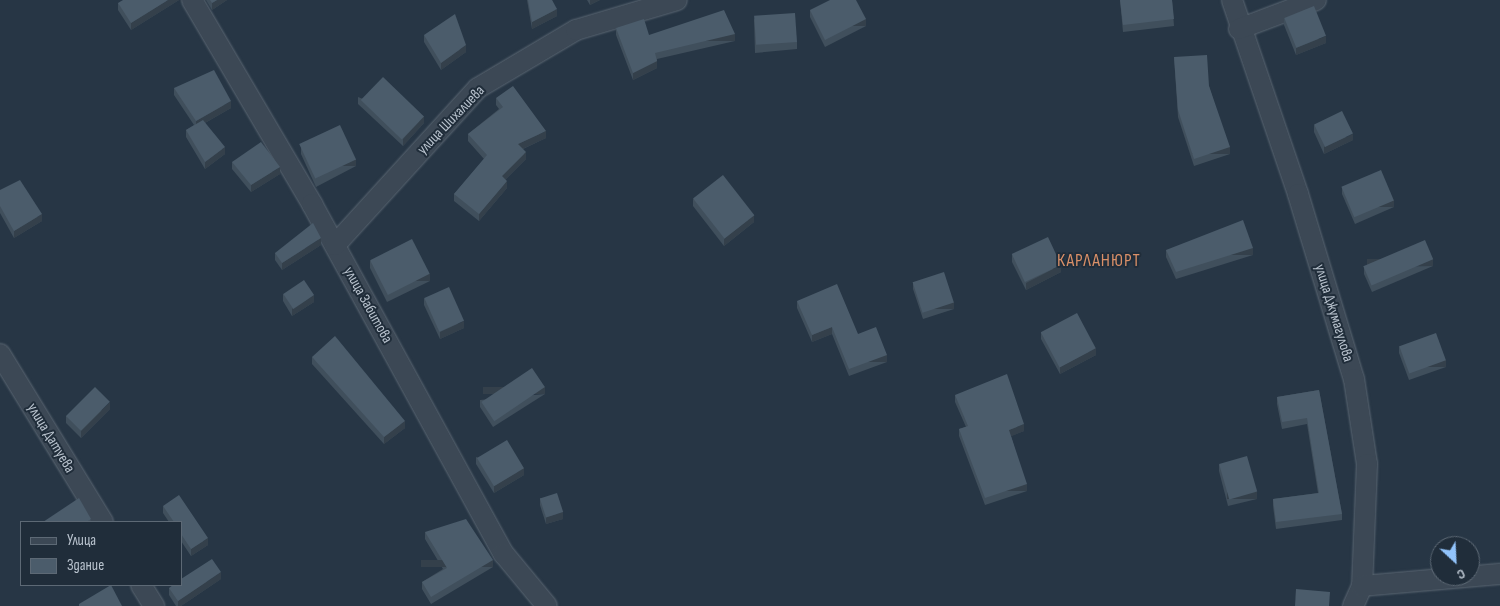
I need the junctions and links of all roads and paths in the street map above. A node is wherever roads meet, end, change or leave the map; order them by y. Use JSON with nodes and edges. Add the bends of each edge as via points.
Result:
{"nodes":[{"id":1,"x":192,"y":0,"type":"edge"},
{"id":2,"x":676,"y":0,"type":"edge"},
{"id":3,"x":1232,"y":0,"type":"edge"},
{"id":4,"x":1316,"y":0,"type":"edge"},
{"id":5,"x":1239,"y":29,"type":"junction"},
{"id":6,"x":335,"y":245,"type":"junction"},
{"id":7,"x":0,"y":354,"type":"edge"},
{"id":8,"x":102,"y":521,"type":"edge"},
{"id":9,"x":1500,"y":574,"type":"edge"},
{"id":10,"x":142,"y":586,"type":"edge"},
{"id":11,"x":1362,"y":586,"type":"junction"},
{"id":12,"x":154,"y":606,"type":"edge"},
{"id":13,"x":547,"y":606,"type":"edge"},
{"id":14,"x":1353,"y":606,"type":"edge"}],
"edges":[{"from":1,"to":6,"type":"street","name":"улица Забитова"},
{"from":2,"to":6,"type":"street","name":"улица Шихалиева","via":[[576,30],[478,88]]},
{"from":3,"to":5,"type":"street","name":"улица Джумагулова"},
{"from":4,"to":5,"type":"street"},
{"from":5,"to":11,"type":"street","name":"улица Джумагулова","via":[[1298,194],[1354,379],[1367,464]]},
{"from":6,"to":13,"type":"street","name":"улица Забитова","via":[[504,554]]},
{"from":7,"to":8,"type":"street","name":"улица Датуева"},
{"from":9,"to":11,"type":"street"},
{"from":10,"to":12,"type":"street"},
{"from":11,"to":14,"type":"street","name":"улица Джумагулова"}]}
